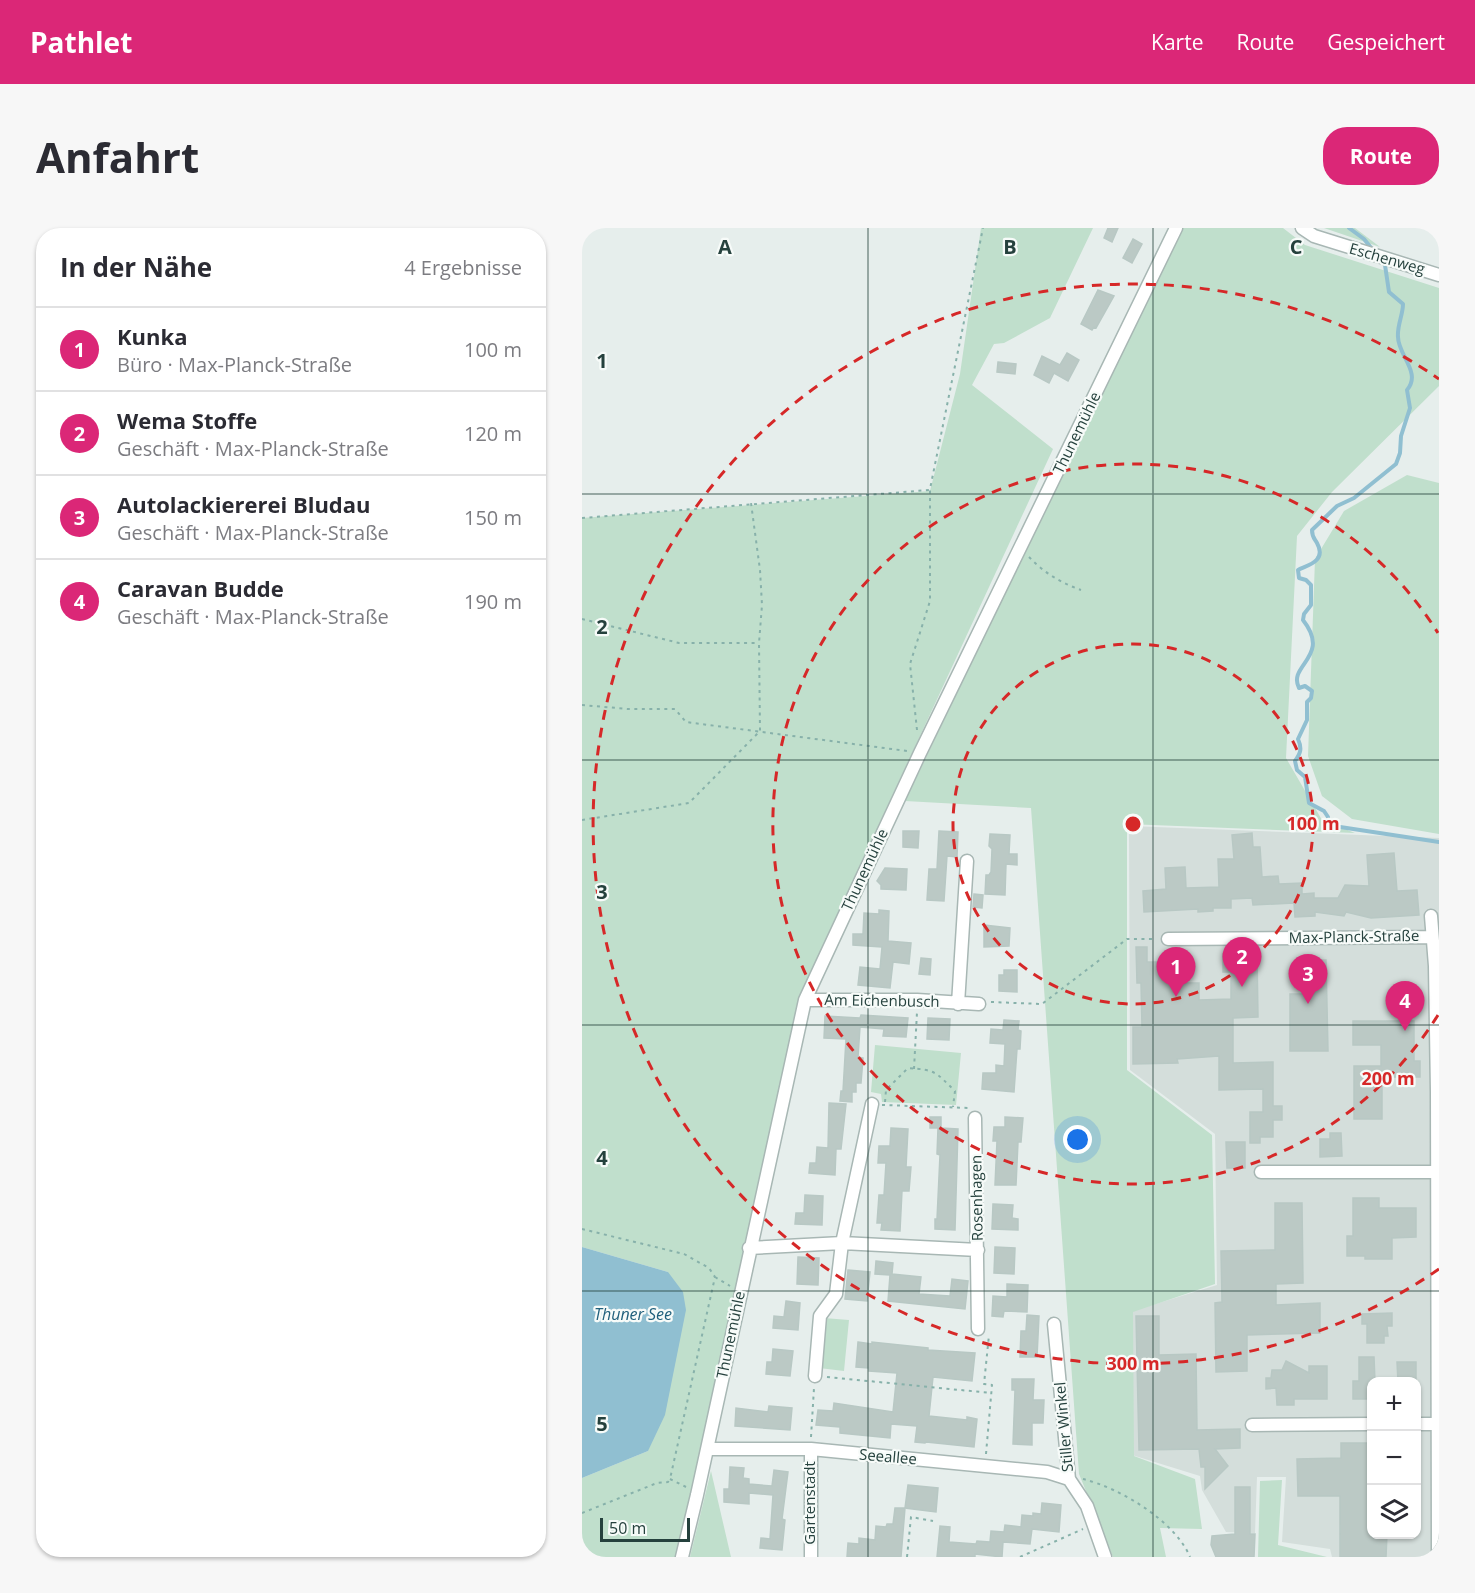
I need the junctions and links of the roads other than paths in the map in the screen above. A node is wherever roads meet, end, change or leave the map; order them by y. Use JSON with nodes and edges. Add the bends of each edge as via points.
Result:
{"nodes":[{"id":1,"x":1176,"y":228,"type":"edge"},
{"id":2,"x":1302,"y":228,"type":"edge"},
{"id":3,"x":1439,"y":275,"type":"edge"},
{"id":4,"x":967,"y":861,"type":"dead end"},
{"id":5,"x":1431,"y":916,"type":"dead end"},
{"id":6,"x":1432,"y":937,"type":"junction"},
{"id":7,"x":1167,"y":939,"type":"road end"},
{"id":8,"x":805,"y":1000,"type":"junction"},
{"id":9,"x":958,"y":1004,"type":"junction"},
{"id":10,"x":979,"y":1004,"type":"road end"},
{"id":11,"x":1438,"y":1092,"type":"edge"},
{"id":12,"x":878,"y":1105,"type":"road end"},
{"id":13,"x":975,"y":1118,"type":"road end"},
{"id":14,"x":1261,"y":1172,"type":"dead end"},
{"id":15,"x":1437,"y":1172,"type":"junction"},
{"id":16,"x":842,"y":1243,"type":"junction"},
{"id":17,"x":749,"y":1248,"type":"junction"},
{"id":18,"x":978,"y":1250,"type":"junction"},
{"id":19,"x":1054,"y":1324,"type":"dead end"},
{"id":20,"x":978,"y":1329,"type":"road end"},
{"id":21,"x":816,"y":1376,"type":"road end"},
{"id":22,"x":1367,"y":1424,"type":"edge"},
{"id":23,"x":1421,"y":1424,"type":"edge"},
{"id":24,"x":1438,"y":1424,"type":"edge"},
{"id":25,"x":1252,"y":1425,"type":"dead end"},
{"id":26,"x":707,"y":1449,"type":"junction"},
{"id":27,"x":811,"y":1449,"type":"junction"},
{"id":28,"x":1069,"y":1477,"type":"junction"},
{"id":29,"x":682,"y":1557,"type":"edge"},
{"id":30,"x":811,"y":1557,"type":"edge"},
{"id":31,"x":1105,"y":1557,"type":"edge"},
{"id":32,"x":1438,"y":1557,"type":"edge"}],
"edges":[{"from":1,"to":8,"type":"street","name":"Thunemühle","via":[[920,753]]},
{"from":2,"to":3,"type":"street","name":"Eschenweg","via":[[1362,253]]},
{"from":4,"to":9,"type":"street","name":"Am Eichenbusch"},
{"from":5,"to":6,"type":"street","name":"Max-Planck-Straße"},
{"from":6,"to":7,"type":"street","name":"Max-Planck-Straße"},
{"from":6,"to":11,"type":"street","name":"Max-Planck-Straße"},
{"from":8,"to":9,"type":"street","name":"Am Eichenbusch"},
{"from":8,"to":17,"type":"street","name":"Thunemühle"},
{"from":9,"to":10,"type":"street","name":"Am Eichenbusch"},
{"from":11,"to":15,"type":"street","name":"Max-Planck-Straße"},
{"from":12,"to":16,"type":"street"},
{"from":13,"to":18,"type":"street","name":"Rosenhagen"},
{"from":14,"to":15,"type":"street"},
{"from":15,"to":24,"type":"street","name":"Max-Planck-Straße"},
{"from":16,"to":17,"type":"street","name":"Rosenhagen"},
{"from":16,"to":18,"type":"street","name":"Rosenhagen"},
{"from":16,"to":21,"type":"street","via":[[836,1294],[820,1316]]},
{"from":17,"to":26,"type":"street","name":"Thunemühle"},
{"from":18,"to":20,"type":"street"},
{"from":19,"to":28,"type":"street","name":"Stiller Winkel"},
{"from":22,"to":25,"type":"street"},
{"from":23,"to":24,"type":"street"},
{"from":24,"to":32,"type":"street","name":"Max-Planck-Straße"},
{"from":26,"to":27,"type":"street","name":"Seeallee"},
{"from":26,"to":29,"type":"street","name":"Thunemühle"},
{"from":27,"to":28,"type":"street","name":"Seeallee"},
{"from":27,"to":30,"type":"street","name":"Gartenstadt"},
{"from":28,"to":31,"type":"street","name":"Stiller Winkel","via":[[1087,1506]]}]}
